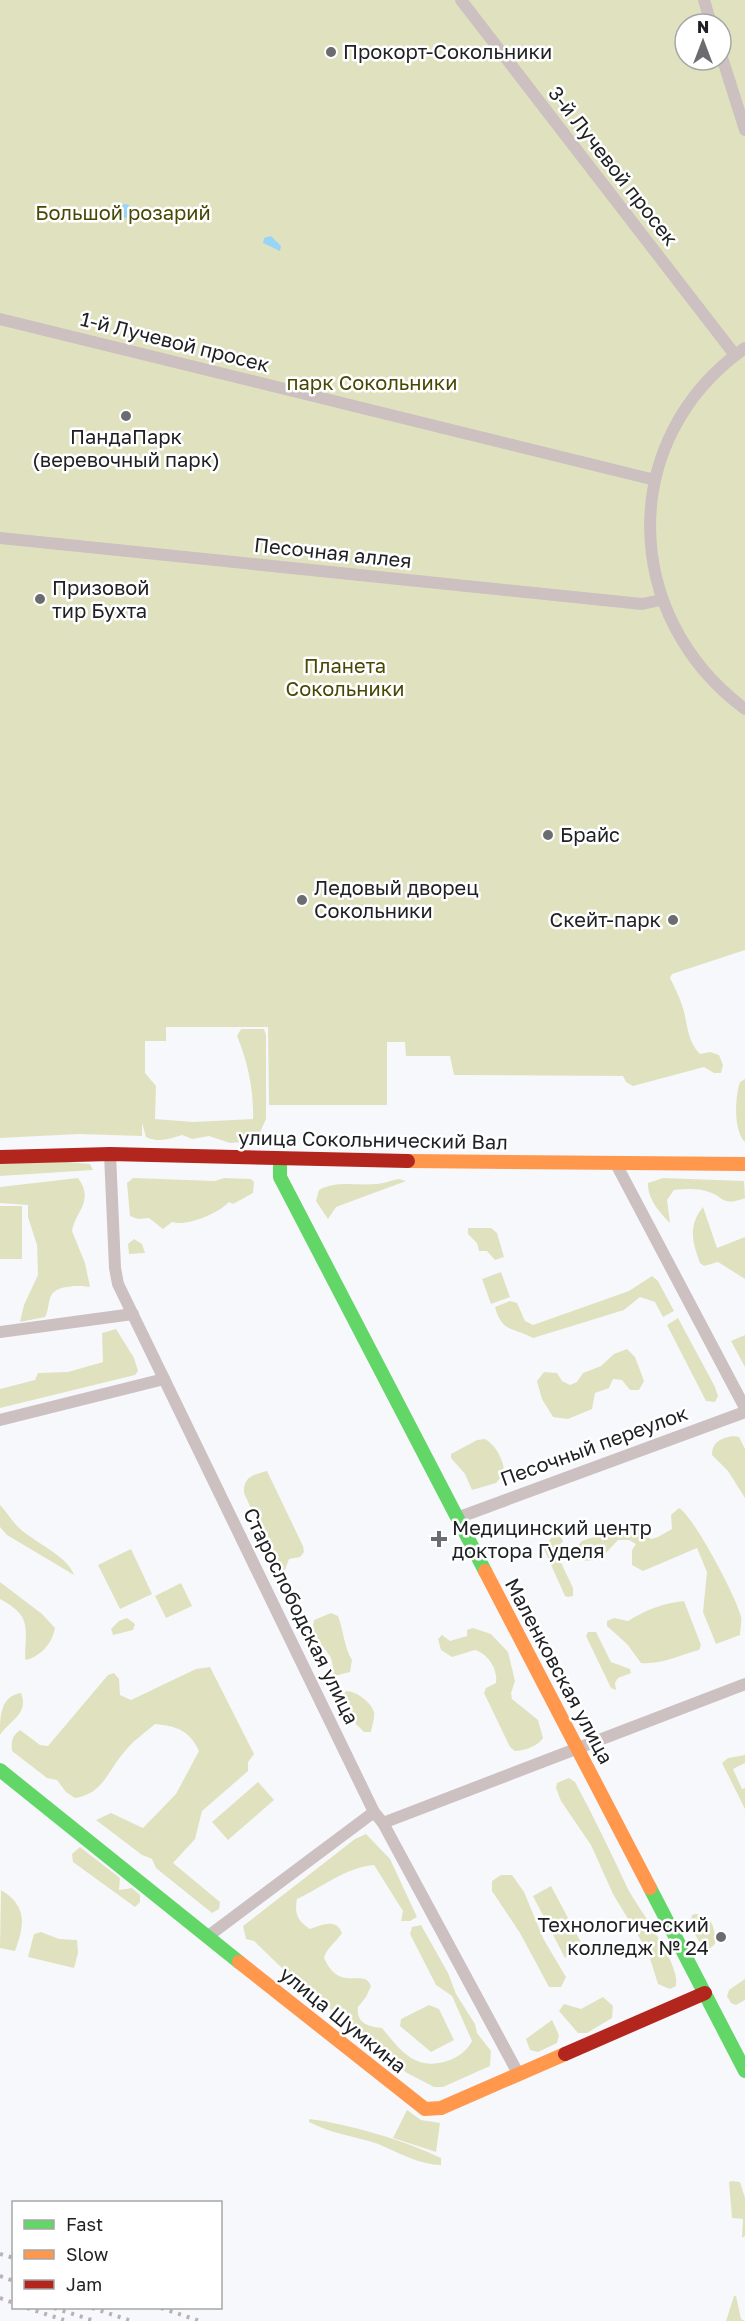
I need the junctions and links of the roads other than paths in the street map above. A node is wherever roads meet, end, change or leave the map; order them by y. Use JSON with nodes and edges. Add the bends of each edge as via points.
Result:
{"nodes":[{"id":1,"x":461,"y":0,"type":"edge"},
{"id":2,"x":727,"y":72,"type":"edge"},
{"id":3,"x":745,"y":130,"type":"edge"},
{"id":4,"x":0,"y":319,"type":"edge"},
{"id":5,"x":740,"y":351,"type":"edge"},
{"id":6,"x":655,"y":480,"type":"junction"},
{"id":7,"x":0,"y":538,"type":"edge"},
{"id":8,"x":661,"y":600,"type":"junction"},
{"id":9,"x":745,"y":710,"type":"edge"},
{"id":10,"x":110,"y":1154,"type":"junction"},
{"id":11,"x":0,"y":1157,"type":"edge"},
{"id":12,"x":280,"y":1160,"type":"junction"},
{"id":13,"x":615,"y":1162,"type":"junction"},
{"id":14,"x":745,"y":1164,"type":"edge"},
{"id":15,"x":133,"y":1314,"type":"junction"},
{"id":16,"x":0,"y":1332,"type":"edge"},
{"id":17,"x":164,"y":1379,"type":"junction"},
{"id":18,"x":745,"y":1410,"type":"edge"},
{"id":19,"x":0,"y":1420,"type":"edge"},
{"id":20,"x":457,"y":1518,"type":"junction"},
{"id":21,"x":745,"y":1684,"type":"edge"},
{"id":22,"x":577,"y":1749,"type":"junction"},
{"id":23,"x":0,"y":1770,"type":"edge"},
{"id":24,"x":374,"y":1812,"type":"junction"},
{"id":25,"x":383,"y":1823,"type":"junction"},
{"id":26,"x":207,"y":1937,"type":"junction"},
{"id":27,"x":705,"y":1993,"type":"junction"},
{"id":28,"x":745,"y":2070,"type":"edge"},
{"id":29,"x":519,"y":2075,"type":"junction"}],
"edges":[{"from":1,"to":5,"type":"street","name":"3-й Лучевой просек"},
{"from":2,"to":3,"type":"street"},
{"from":4,"to":6,"type":"street","name":"1-й Лучевой просек"},
{"from":5,"to":6,"type":"street","via":[[687,406],[666,446]]},
{"from":6,"to":8,"type":"street","via":[[649,541]]},
{"from":7,"to":8,"type":"street","name":"Песочная аллея","via":[[642,604]]},
{"from":8,"to":9,"type":"street","via":[[687,652],[705,675]]},
{"from":10,"to":11,"type":"street","name":"улица Сокольнический Вал"},
{"from":10,"to":12,"type":"street","name":"улица Сокольнический Вал"},
{"from":10,"to":15,"type":"street","name":"Старослободская улица","via":[[115,1268],[118,1284]]},
{"from":12,"to":13,"type":"street","name":"улица Сокольнический Вал"},
{"from":12,"to":20,"type":"street","name":"Маленковская улица","via":[[280,1178]]},
{"from":13,"to":14,"type":"street","name":"улица Сокольнический Вал"},
{"from":13,"to":18,"type":"street"},
{"from":15,"to":16,"type":"street"},
{"from":15,"to":17,"type":"street","name":"Старослободская улица"},
{"from":17,"to":19,"type":"street"},
{"from":17,"to":24,"type":"street","name":"Старослободская улица"},
{"from":18,"to":20,"type":"street","name":"Песочный переулок"},
{"from":20,"to":22,"type":"street","name":"Маленковская улица"},
{"from":21,"to":22,"type":"street"},
{"from":22,"to":25,"type":"street"},
{"from":22,"to":27,"type":"street","name":"Маленковская улица"},
{"from":23,"to":26,"type":"street","name":"улица Шумкина"},
{"from":24,"to":25,"type":"street","name":"Старослободская улица"},
{"from":24,"to":26,"type":"street"},
{"from":25,"to":29,"type":"street","name":"Старослободская улица"},
{"from":26,"to":29,"type":"street","name":"улица Шумкина","via":[[425,2109],[441,2108]]},
{"from":27,"to":28,"type":"street","name":"Маленковская улица"},
{"from":27,"to":29,"type":"street","name":"улица Шумкина"}]}
